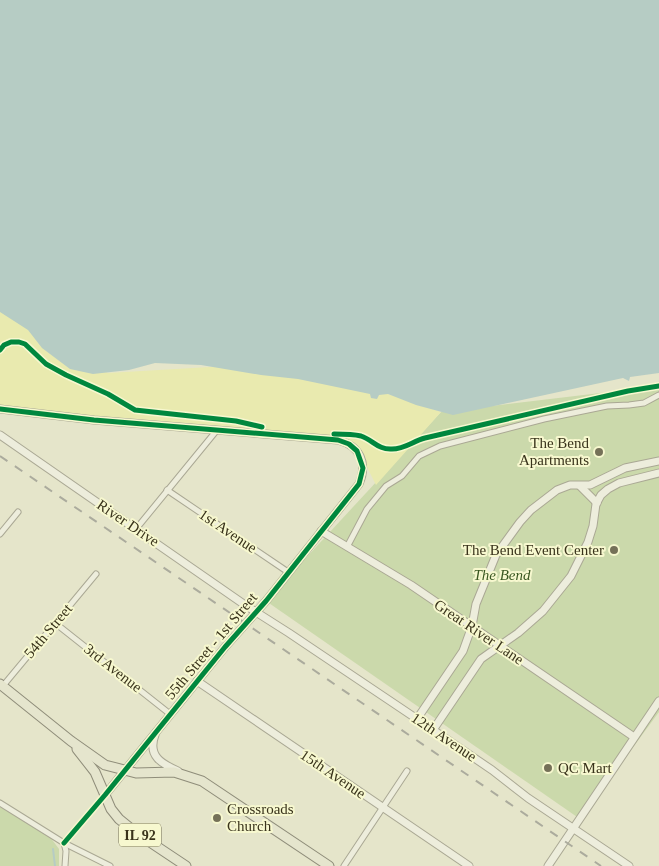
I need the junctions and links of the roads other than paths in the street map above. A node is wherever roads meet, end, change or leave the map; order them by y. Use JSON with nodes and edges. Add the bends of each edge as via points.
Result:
{"nodes":[{"id":1,"x":659,"y":395,"type":"edge"},
{"id":2,"x":0,"y":409,"type":"edge"},
{"id":3,"x":217,"y":430,"type":"junction"},
{"id":4,"x":0,"y":434,"type":"edge"},
{"id":5,"x":659,"y":461,"type":"edge"},
{"id":6,"x":659,"y":473,"type":"edge"},
{"id":7,"x":580,"y":486,"type":"junction"},
{"id":8,"x":167,"y":490,"type":"junction"},
{"id":9,"x":596,"y":503,"type":"junction"},
{"id":10,"x":18,"y":512,"type":"dead end"},
{"id":11,"x":136,"y":529,"type":"junction"},
{"id":12,"x":321,"y":531,"type":"junction"},
{"id":13,"x":0,"y":534,"type":"edge"},
{"id":14,"x":347,"y":547,"type":"junction"},
{"id":15,"x":288,"y":572,"type":"junction"},
{"id":16,"x":96,"y":574,"type":"dead end"},
{"id":17,"x":256,"y":611,"type":"junction"},
{"id":18,"x":55,"y":623,"type":"junction"},
{"id":19,"x":472,"y":626,"type":"junction"},
{"id":20,"x":500,"y":646,"type":"junction"},
{"id":21,"x":197,"y":681,"type":"junction"},
{"id":22,"x":1,"y":687,"type":"edge"},
{"id":23,"x":659,"y":701,"type":"edge"},
{"id":24,"x":170,"y":714,"type":"junction"},
{"id":25,"x":417,"y":719,"type":"junction"},
{"id":26,"x":158,"y":728,"type":"junction"},
{"id":27,"x":433,"y":730,"type":"junction"},
{"id":28,"x":634,"y":737,"type":"junction"},
{"id":29,"x":71,"y":741,"type":"junction"},
{"id":30,"x":124,"y":771,"type":"junction"},
{"id":31,"x":407,"y":771,"type":"dead end"},
{"id":32,"x":184,"y":774,"type":"junction"},
{"id":33,"x":105,"y":795,"type":"junction"},
{"id":34,"x":0,"y":803,"type":"edge"},
{"id":35,"x":383,"y":808,"type":"junction"},
{"id":36,"x":573,"y":829,"type":"junction"},
{"id":37,"x":64,"y":843,"type":"junction"},
{"id":38,"x":65,"y":866,"type":"edge"},
{"id":39,"x":110,"y":866,"type":"edge"},
{"id":40,"x":186,"y":866,"type":"edge"},
{"id":41,"x":329,"y":866,"type":"edge"},
{"id":42,"x":344,"y":866,"type":"edge"},
{"id":43,"x":469,"y":866,"type":"edge"},
{"id":44,"x":548,"y":866,"type":"edge"},
{"id":45,"x":630,"y":866,"type":"edge"}],
"edges":[{"from":1,"to":14,"type":"street","via":[[629,406],[606,406],[544,419],[428,451],[419,456],[402,476],[386,486],[367,510]]},
{"from":2,"to":3,"type":"street"},
{"from":3,"to":8,"type":"street"},
{"from":3,"to":12,"type":"street","name":"55th Street - 1st Street","via":[[338,440],[353,447],[364,468],[359,484]]},
{"from":4,"to":11,"type":"street","name":"River Drive"},
{"from":5,"to":7,"type":"street","via":[[626,468],[599,482]]},
{"from":6,"to":9,"type":"street","via":[[619,483],[608,489]]},
{"from":7,"to":9,"type":"street"},
{"from":7,"to":19,"type":"street","via":[[570,485],[557,490],[520,522],[496,556],[476,604]]},
{"from":8,"to":11,"type":"street"},
{"from":8,"to":15,"type":"street","name":"1st Avenue"},
{"from":9,"to":20,"type":"street","via":[[588,542],[571,576],[543,611]]},
{"from":10,"to":13,"type":"street"},
{"from":11,"to":17,"type":"street","name":"River Drive"},
{"from":12,"to":14,"type":"street","name":"Great River Lane"},
{"from":12,"to":15,"type":"street","name":"55th Street - 1st Street"},
{"from":14,"to":19,"type":"street","name":"Great River Lane"},
{"from":15,"to":17,"type":"street","name":"55th Street - 1st Street"},
{"from":16,"to":18,"type":"street","name":"54th Street"},
{"from":17,"to":21,"type":"street","name":"55th Street - 1st Street"},
{"from":17,"to":25,"type":"street","name":"12th Avenue"},
{"from":18,"to":22,"type":"street","name":"54th Street"},
{"from":18,"to":24,"type":"street","name":"3rd Avenue"},
{"from":19,"to":20,"type":"street","name":"Great River Lane"},
{"from":19,"to":25,"type":"street","via":[[463,651]]},
{"from":20,"to":27,"type":"street","via":[[481,659]]},
{"from":20,"to":28,"type":"street","name":"Great River Lane"},
{"from":21,"to":24,"type":"street","name":"55th Street - 1st Street"},
{"from":21,"to":35,"type":"street","name":"15th Avenue"},
{"from":22,"to":29,"type":"main road","number":"IL 92"},
{"from":23,"to":28,"type":"street"},
{"from":24,"to":26,"type":"street","name":"55th Street - 1st Street"},
{"from":25,"to":27,"type":"street","name":"12th Avenue"},
{"from":26,"to":30,"type":"street","name":"55th Street - 1st Street"},
{"from":26,"to":32,"type":"street","via":[[152,743],[154,754],[166,766]]},
{"from":27,"to":36,"type":"street","name":"12th Avenue"},
{"from":28,"to":36,"type":"street"},
{"from":29,"to":30,"type":"main road","number":"IL 92","via":[[105,764]]},
{"from":29,"to":33,"type":"main road","number":"IL 92","via":[[95,772]]},
{"from":30,"to":32,"type":"main road","number":"IL 92"},
{"from":30,"to":33,"type":"street","name":"55th Street - 1st Street"},
{"from":31,"to":35,"type":"street"},
{"from":32,"to":41,"type":"main road","number":"IL 92","via":[[220,792]]},
{"from":33,"to":37,"type":"street","name":"55th Street - 1st Street"},
{"from":33,"to":40,"type":"main road","number":"IL 92","via":[[111,809],[125,825]]},
{"from":34,"to":37,"type":"street"},
{"from":35,"to":42,"type":"street"},
{"from":35,"to":43,"type":"street","name":"15th Avenue"},
{"from":36,"to":44,"type":"street"},
{"from":36,"to":45,"type":"street","name":"12th Avenue"},
{"from":37,"to":38,"type":"street"},
{"from":37,"to":39,"type":"street"}]}
